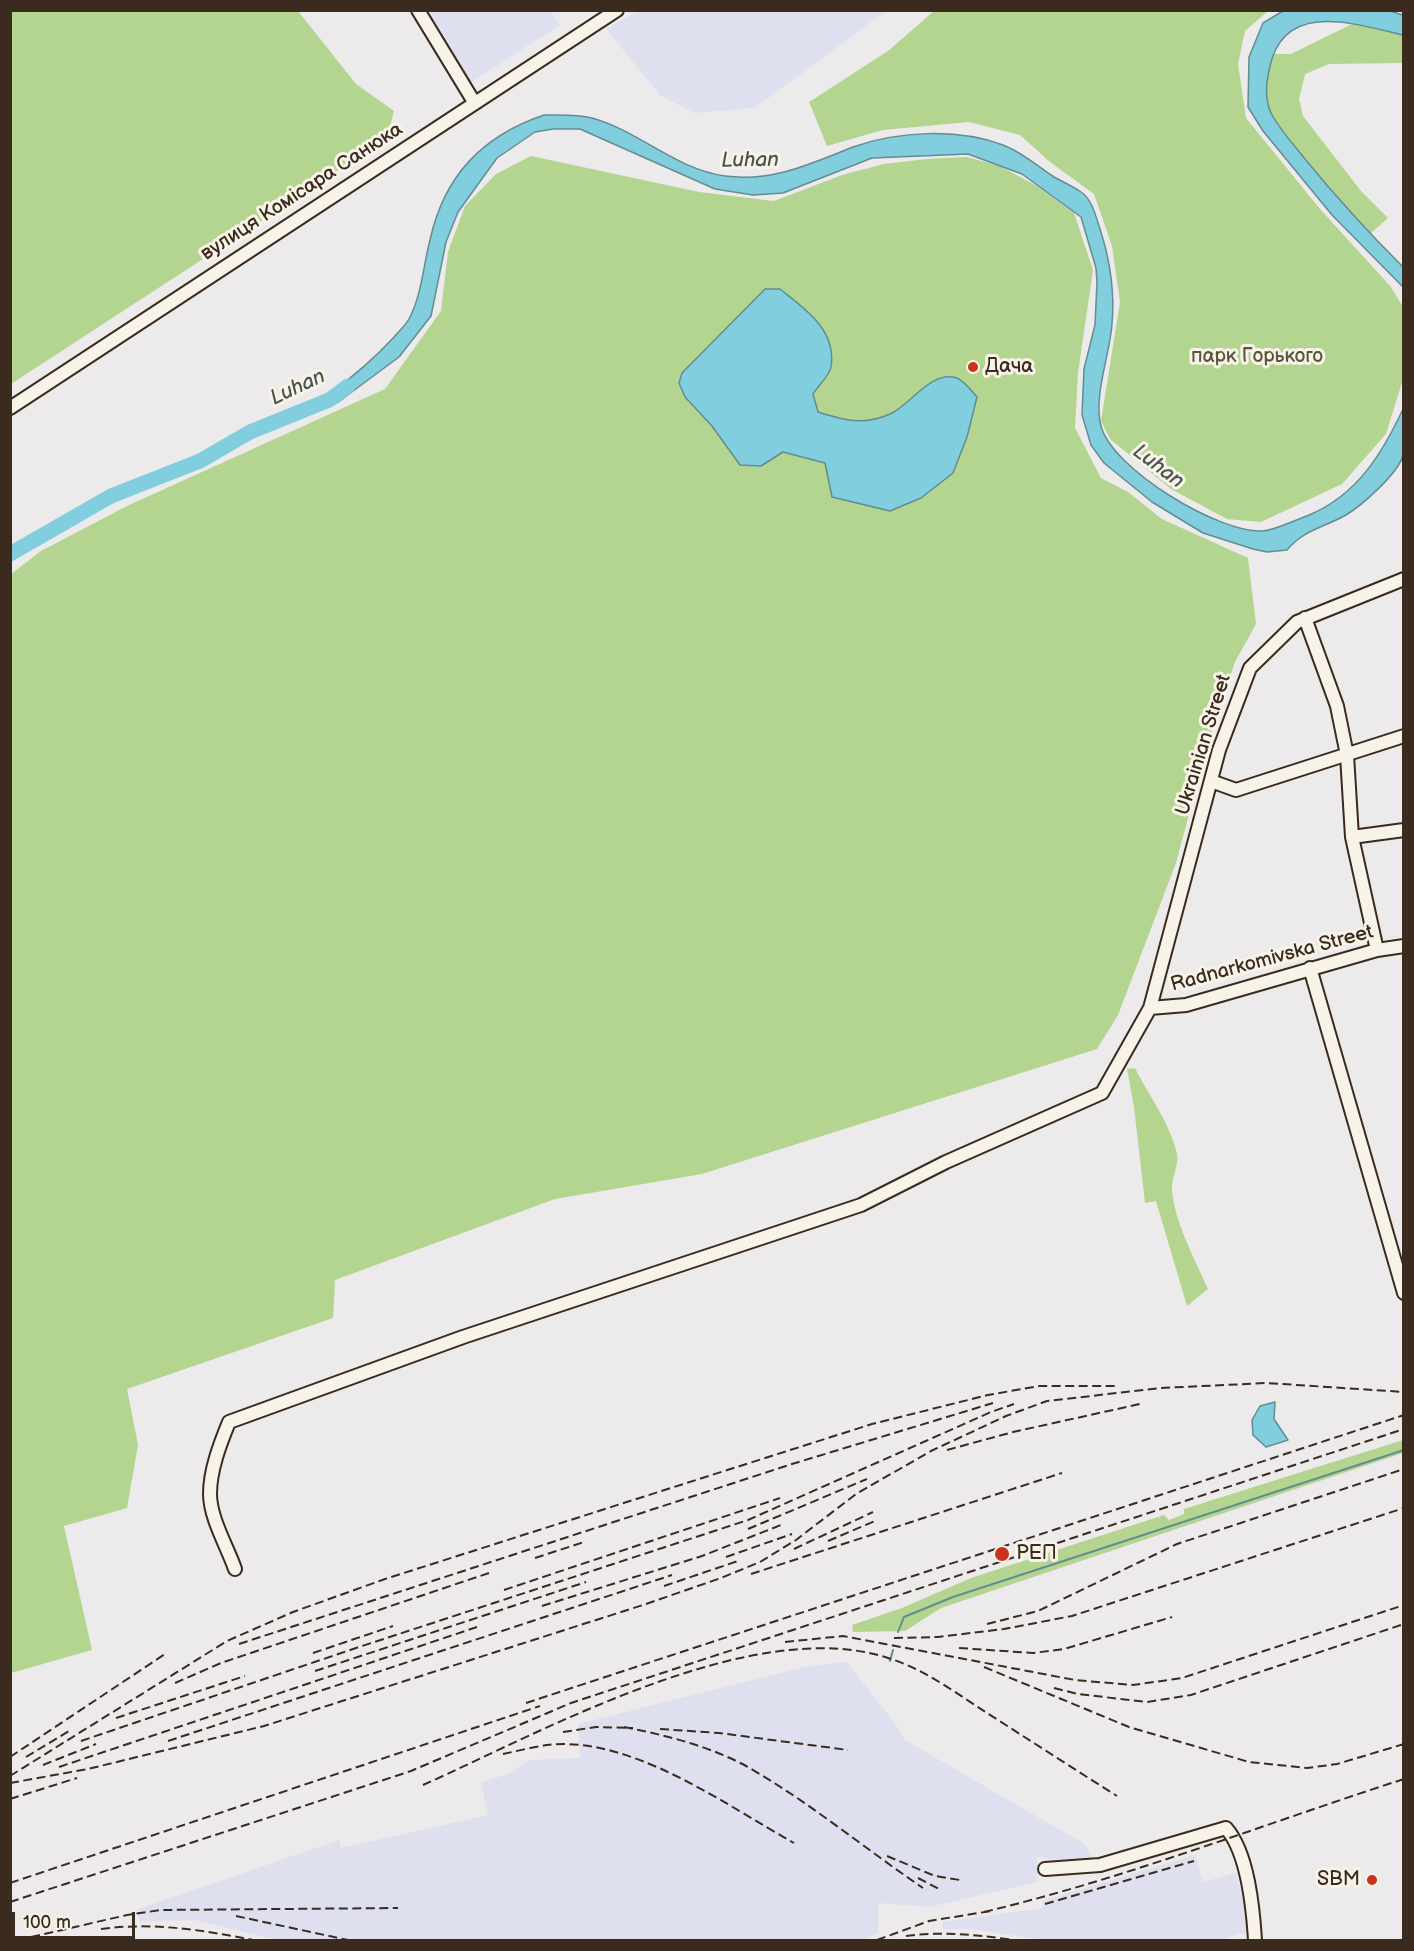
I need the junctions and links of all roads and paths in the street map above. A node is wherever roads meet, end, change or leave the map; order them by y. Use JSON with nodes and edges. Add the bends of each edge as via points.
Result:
{"nodes":[{"id":1,"x":418,"y":10,"type":"edge"},
{"id":2,"x":617,"y":10,"type":"edge"},
{"id":3,"x":474,"y":102,"type":"junction"},
{"id":4,"x":10,"y":408,"type":"edge"},
{"id":5,"x":1404,"y":579,"type":"edge"},
{"id":6,"x":1305,"y":618,"type":"junction"},
{"id":7,"x":1404,"y":736,"type":"edge"},
{"id":8,"x":1347,"y":755,"type":"junction"},
{"id":9,"x":1211,"y":781,"type":"junction"},
{"id":10,"x":1404,"y":830,"type":"edge"},
{"id":11,"x":1352,"y":837,"type":"junction"},
{"id":12,"x":1404,"y":946,"type":"edge"},
{"id":13,"x":1377,"y":950,"type":"junction"},
{"id":14,"x":1310,"y":968,"type":"junction"},
{"id":15,"x":1150,"y":1008,"type":"junction"},
{"id":16,"x":1404,"y":1293,"type":"edge"},
{"id":17,"x":235,"y":1569,"type":"dead end"},
{"id":18,"x":1045,"y":1869,"type":"dead end"},
{"id":19,"x":1256,"y":1941,"type":"edge"}],
"edges":[{"from":1,"to":3,"type":"street"},
{"from":2,"to":3,"type":"street","name":"вулиця Комісара Санюка"},
{"from":3,"to":4,"type":"street","name":"вулиця Комісара Санюка"},
{"from":5,"to":6,"type":"street","name":"Ukrainian Street"},
{"from":6,"to":8,"type":"street","via":[[1337,706]]},
{"from":6,"to":9,"type":"street","name":"Ukrainian Street","via":[[1296,622],[1250,668],[1233,707]]},
{"from":7,"to":8,"type":"street"},
{"from":8,"to":9,"type":"street","via":[[1236,790]]},
{"from":8,"to":11,"type":"street"},
{"from":9,"to":15,"type":"street","name":"Ukrainian Street"},
{"from":10,"to":11,"type":"street"},
{"from":11,"to":13,"type":"street"},
{"from":12,"to":13,"type":"street","name":"Radnarkomivska Street"},
{"from":13,"to":14,"type":"street","name":"Radnarkomivska Street"},
{"from":14,"to":15,"type":"street","name":"Radnarkomivska Street","via":[[1186,1005]]},
{"from":14,"to":16,"type":"street"},
{"from":15,"to":17,"type":"street","name":"Ukrainian Street","via":[[1102,1093],[946,1162],[861,1205],[463,1336],[229,1422],[214,1465],[210,1494]]},
{"from":18,"to":19,"type":"street","via":[[1100,1865],[1226,1828],[1234,1838],[1255,1912]]}]}
